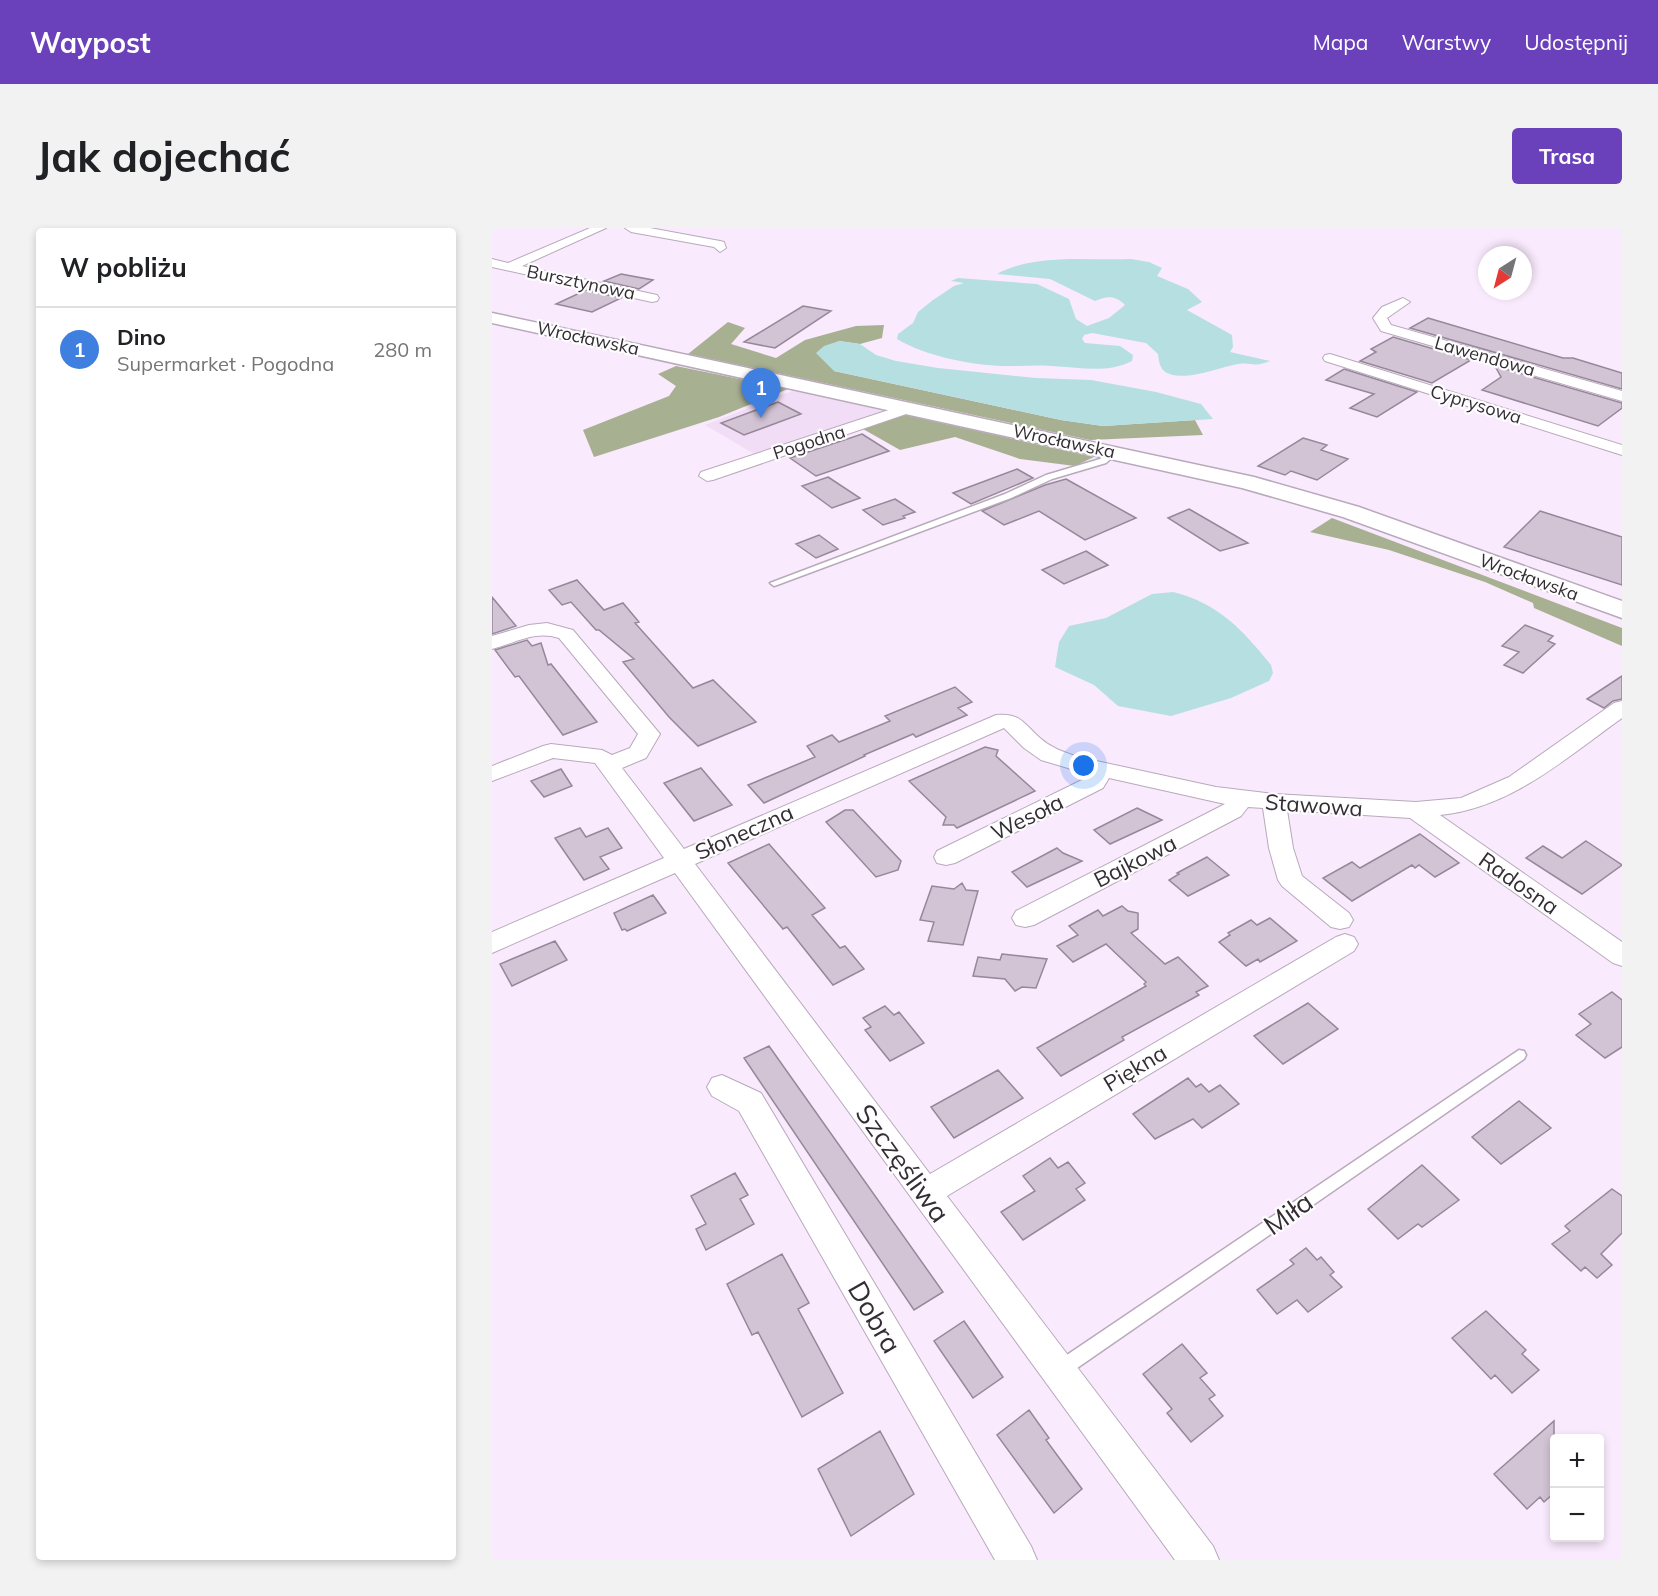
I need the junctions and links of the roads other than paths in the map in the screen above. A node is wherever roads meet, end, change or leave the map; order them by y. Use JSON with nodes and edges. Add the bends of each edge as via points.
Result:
{"nodes":[{"id":1,"x":600,"y":228,"type":"edge"},
{"id":2,"x":630,"y":228,"type":"edge"},
{"id":3,"x":720,"y":248,"type":"dead end"},
{"id":4,"x":492,"y":263,"type":"edge"},
{"id":5,"x":510,"y":266,"type":"junction"},
{"id":6,"x":492,"y":274,"type":"edge"},
{"id":7,"x":652,"y":298,"type":"dead end"},
{"id":8,"x":1403,"y":302,"type":"dead end"},
{"id":9,"x":492,"y":318,"type":"edge"},
{"id":10,"x":1330,"y":358,"type":"dead end"},
{"id":11,"x":1622,"y":396,"type":"edge"},
{"id":12,"x":910,"y":408,"type":"junction"},
{"id":13,"x":1622,"y":450,"type":"edge"},
{"id":14,"x":1114,"y":452,"type":"junction"},
{"id":15,"x":707,"y":476,"type":"dead end"},
{"id":16,"x":774,"y":583,"type":"dead end"},
{"id":17,"x":1622,"y":610,"type":"edge"},
{"id":18,"x":492,"y":643,"type":"edge"},
{"id":19,"x":1622,"y":708,"type":"edge"},
{"id":20,"x":996,"y":722,"type":"joint"},
{"id":21,"x":608,"y":765,"type":"junction"},
{"id":22,"x":1102,"y":769,"type":"junction"},
{"id":23,"x":492,"y":774,"type":"edge"},
{"id":24,"x":1241,"y":799,"type":"junction"},
{"id":25,"x":1274,"y":802,"type":"junction"},
{"id":26,"x":1416,"y":810,"type":"junction"},
{"id":27,"x":946,"y":857,"type":"dead end"},
{"id":28,"x":679,"y":861,"type":"junction"},
{"id":29,"x":1025,"y":918,"type":"dead end"},
{"id":30,"x":492,"y":943,"type":"edge"},
{"id":31,"x":1622,"y":956,"type":"edge"},
{"id":32,"x":1519,"y":1054,"type":"dead end"},
{"id":33,"x":722,"y":1087,"type":"dead end"},
{"id":34,"x":925,"y":1193,"type":"junction"},
{"id":35,"x":1057,"y":1372,"type":"junction"},
{"id":36,"x":1017,"y":1560,"type":"edge"},
{"id":37,"x":1199,"y":1560,"type":"edge"}],
"edges":[{"from":1,"to":5,"type":"street"},
{"from":2,"to":3,"type":"street"},
{"from":4,"to":5,"type":"street","name":"Bursztynowa"},
{"from":5,"to":6,"type":"street"},
{"from":5,"to":7,"type":"street","name":"Bursztynowa"},
{"from":8,"to":11,"type":"street","name":"Lawendowa","via":[[1380,318],[1386,328]]},
{"from":9,"to":12,"type":"main road","name":"Wrocławska"},
{"from":10,"to":13,"type":"street","name":"Cyprysowa"},
{"from":12,"to":14,"type":"main road","name":"Wrocławska"},
{"from":12,"to":15,"type":"street","name":"Pogodna"},
{"from":14,"to":16,"type":"lane","via":[[1103,461],[1048,477],[1008,496]]},
{"from":14,"to":17,"type":"main road","name":"Wrocławska","via":[[1324,503]]},
{"from":18,"to":21,"type":"street","via":[[530,630],[552,628],[566,634],[649,734],[638,753]]},
{"from":19,"to":26,"type":"street","name":"Stawowa","via":[[1517,782],[1465,805]]},
{"from":20,"to":22,"type":"street","name":"Stawowa","via":[[1015,724],[1049,755]]},
{"from":20,"to":28,"type":"street","name":"Słoneczna"},
{"from":21,"to":23,"type":"street","via":[[602,757],[551,751]]},
{"from":21,"to":28,"type":"street","name":"Szczęśliwa"},
{"from":22,"to":24,"type":"street","name":"Stawowa"},
{"from":22,"to":27,"type":"street","name":"Wesoła","via":[[1095,783]]},
{"from":24,"to":25,"type":"street","name":"Stawowa"},
{"from":24,"to":29,"type":"street","name":"Bajkowa","via":[[1233,810]]},
{"from":25,"to":26,"type":"street","name":"Stawowa"},
{"from":25,"to":34,"type":"street","name":"Piękna","via":[[1291,880],[1343,932]]},
{"from":26,"to":31,"type":"street","name":"Radosna"},
{"from":28,"to":30,"type":"street","name":"Słoneczna"},
{"from":28,"to":34,"type":"street","name":"Szczęśliwa"},
{"from":32,"to":35,"type":"lane","name":"Miła"},
{"from":33,"to":36,"type":"street","name":"Dobra","via":[[750,1102]]},
{"from":34,"to":35,"type":"street","name":"Szczęśliwa"},
{"from":35,"to":37,"type":"street","name":"Szczęśliwa"}]}
